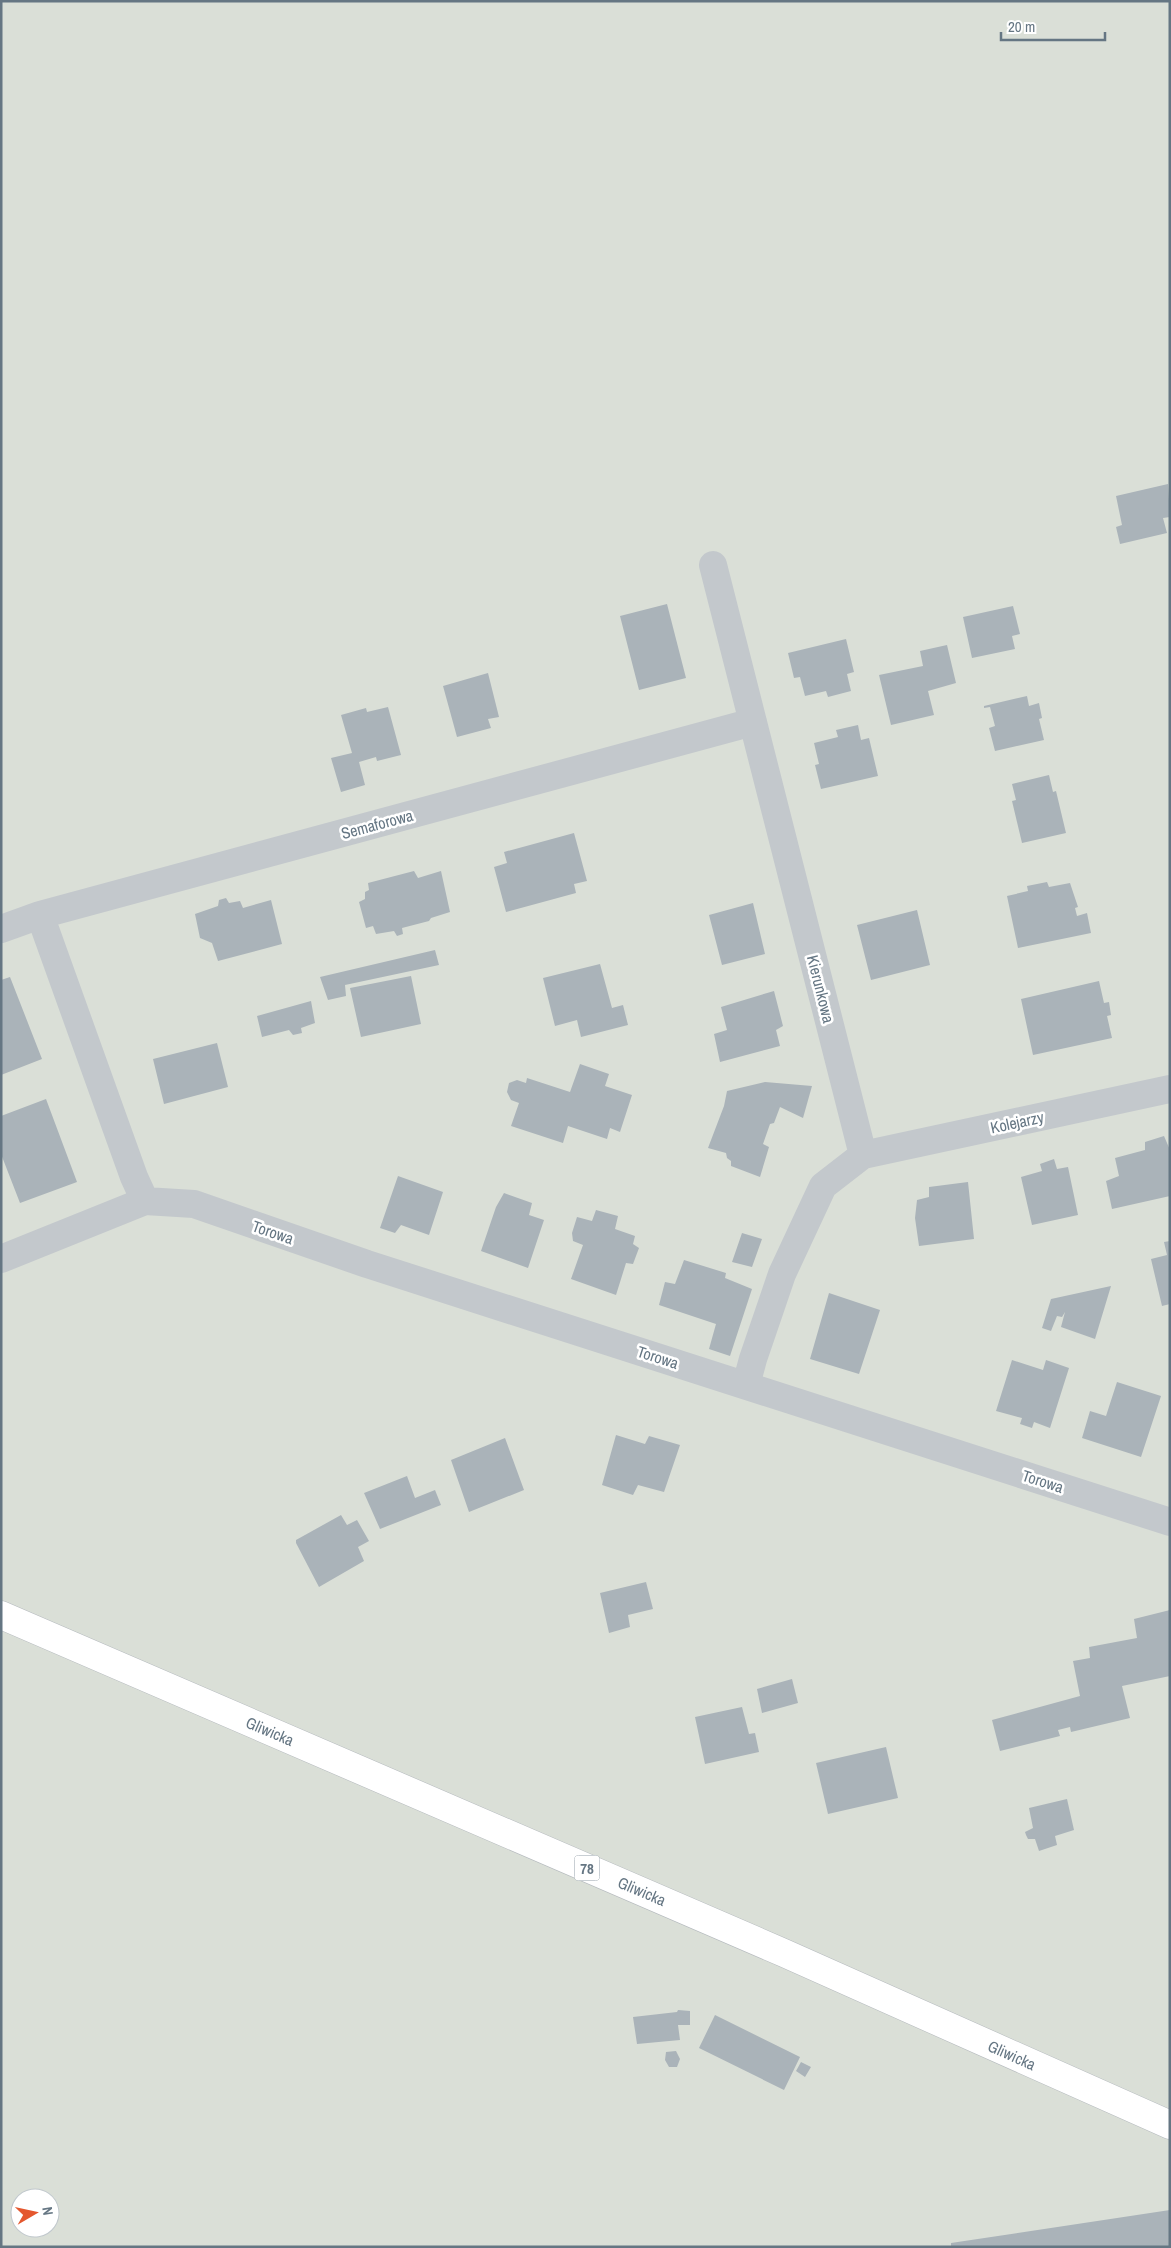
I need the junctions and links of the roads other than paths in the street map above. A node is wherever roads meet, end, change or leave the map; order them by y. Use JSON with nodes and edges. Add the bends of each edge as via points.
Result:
{"nodes":[{"id":1,"x":713,"y":565,"type":"dead end"},
{"id":2,"x":753,"y":722,"type":"junction"},
{"id":3,"x":40,"y":915,"type":"junction"},
{"id":4,"x":1,"y":929,"type":"edge"},
{"id":5,"x":1170,"y":1089,"type":"edge"},
{"id":6,"x":863,"y":1155,"type":"junction"},
{"id":7,"x":145,"y":1201,"type":"junction"},
{"id":8,"x":1,"y":1259,"type":"edge"},
{"id":9,"x":746,"y":1385,"type":"junction"},
{"id":10,"x":1170,"y":1522,"type":"edge"},
{"id":11,"x":1,"y":1615,"type":"edge"},
{"id":12,"x":1170,"y":2125,"type":"edge"}],
"edges":[{"from":1,"to":2,"type":"street","name":"Kierunkowa"},
{"from":2,"to":3,"type":"street","name":"Semaforowa"},
{"from":2,"to":6,"type":"street","name":"Kierunkowa"},
{"from":3,"to":4,"type":"street","name":"Semaforowa"},
{"from":3,"to":7,"type":"street"},
{"from":5,"to":6,"type":"street","name":"Kolejarzy"},
{"from":6,"to":9,"type":"street","via":[[823,1186],[782,1274]]},
{"from":7,"to":8,"type":"street","name":"Torowa"},
{"from":7,"to":9,"type":"street","name":"Torowa","via":[[194,1204],[367,1264]]},
{"from":9,"to":10,"type":"street","name":"Torowa"},
{"from":11,"to":12,"type":"main road","name":"Gliwicka","number":"78","via":[[784,1953]]}]}
